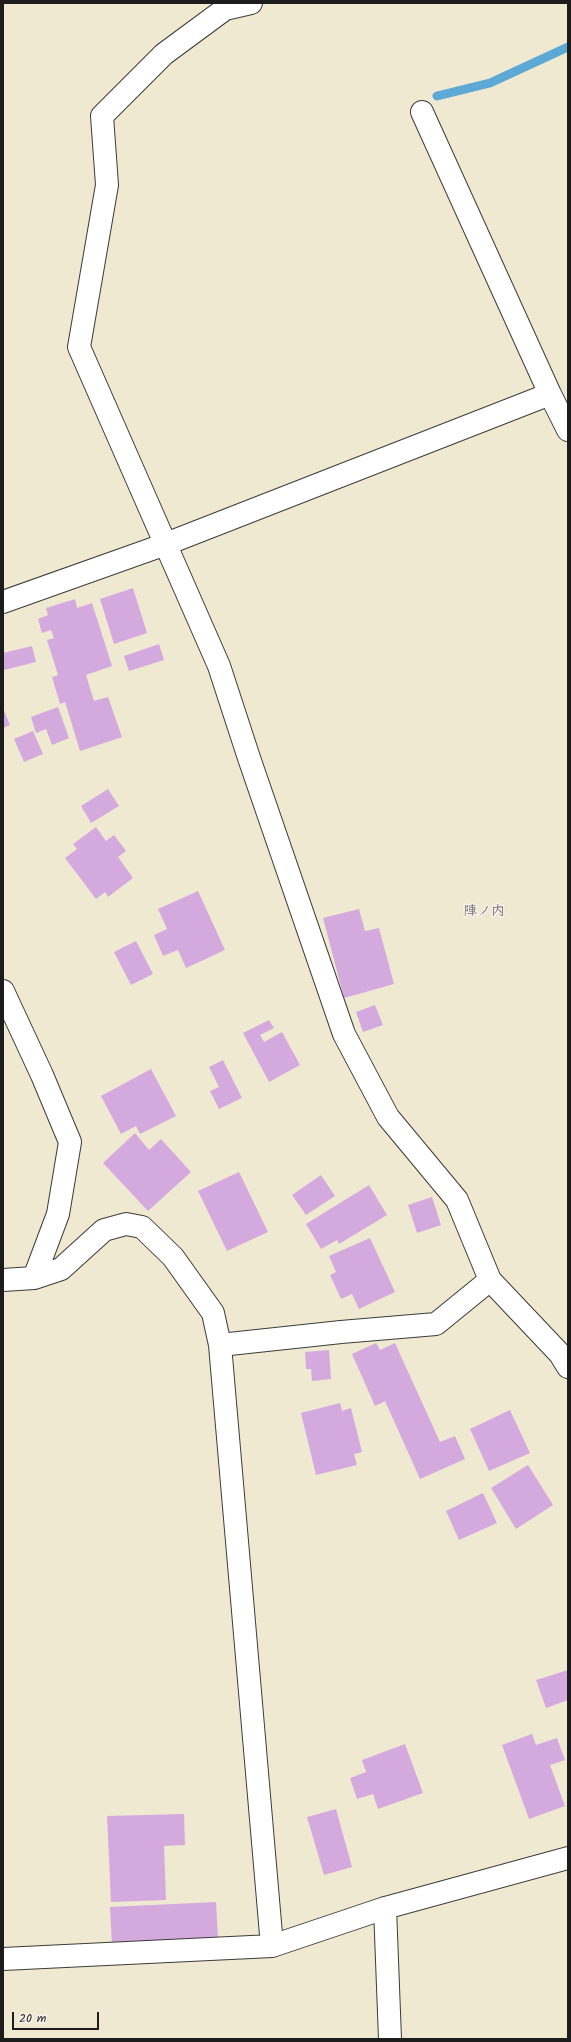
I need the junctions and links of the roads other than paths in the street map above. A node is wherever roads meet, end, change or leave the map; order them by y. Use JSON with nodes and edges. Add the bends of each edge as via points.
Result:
{"nodes":[{"id":1,"x":251,"y":3,"type":"edge"},
{"id":2,"x":422,"y":112,"type":"dead end"},
{"id":3,"x":550,"y":394,"type":"junction"},
{"id":4,"x":568,"y":430,"type":"edge"},
{"id":5,"x":166,"y":544,"type":"junction"},
{"id":6,"x":3,"y":602,"type":"edge"},
{"id":7,"x":3,"y":991,"type":"edge"},
{"id":8,"x":34,"y":1278,"type":"junction"},
{"id":9,"x":3,"y":1280,"type":"edge"},
{"id":10,"x":490,"y":1280,"type":"junction"},
{"id":11,"x":220,"y":1345,"type":"junction"},
{"id":12,"x":568,"y":1367,"type":"edge"},
{"id":13,"x":568,"y":1858,"type":"edge"},
{"id":14,"x":384,"y":1908,"type":"junction"},
{"id":15,"x":272,"y":1946,"type":"junction"},
{"id":16,"x":3,"y":1959,"type":"edge"},
{"id":17,"x":390,"y":2039,"type":"edge"}],
"edges":[{"from":1,"to":5,"type":"street","via":[[225,9],[164,54],[102,116],[107,185],[80,347]]},
{"from":2,"to":3,"type":"street"},
{"from":3,"to":4,"type":"street"},
{"from":3,"to":5,"type":"street"},
{"from":5,"to":6,"type":"street"},
{"from":5,"to":10,"type":"street","via":[[219,666],[344,1034],[388,1117],[458,1200]]},
{"from":7,"to":8,"type":"street","via":[[70,1142],[58,1214]]},
{"from":8,"to":9,"type":"street"},
{"from":8,"to":11,"type":"street","via":[[61,1269],[108,1228],[126,1224],[142,1227],[173,1257],[213,1313]]},
{"from":10,"to":11,"type":"street","via":[[436,1324]]},
{"from":10,"to":12,"type":"street","via":[[560,1354]]},
{"from":11,"to":15,"type":"street"},
{"from":13,"to":14,"type":"street"},
{"from":14,"to":15,"type":"street"},
{"from":14,"to":17,"type":"street"},
{"from":15,"to":16,"type":"street"}]}
